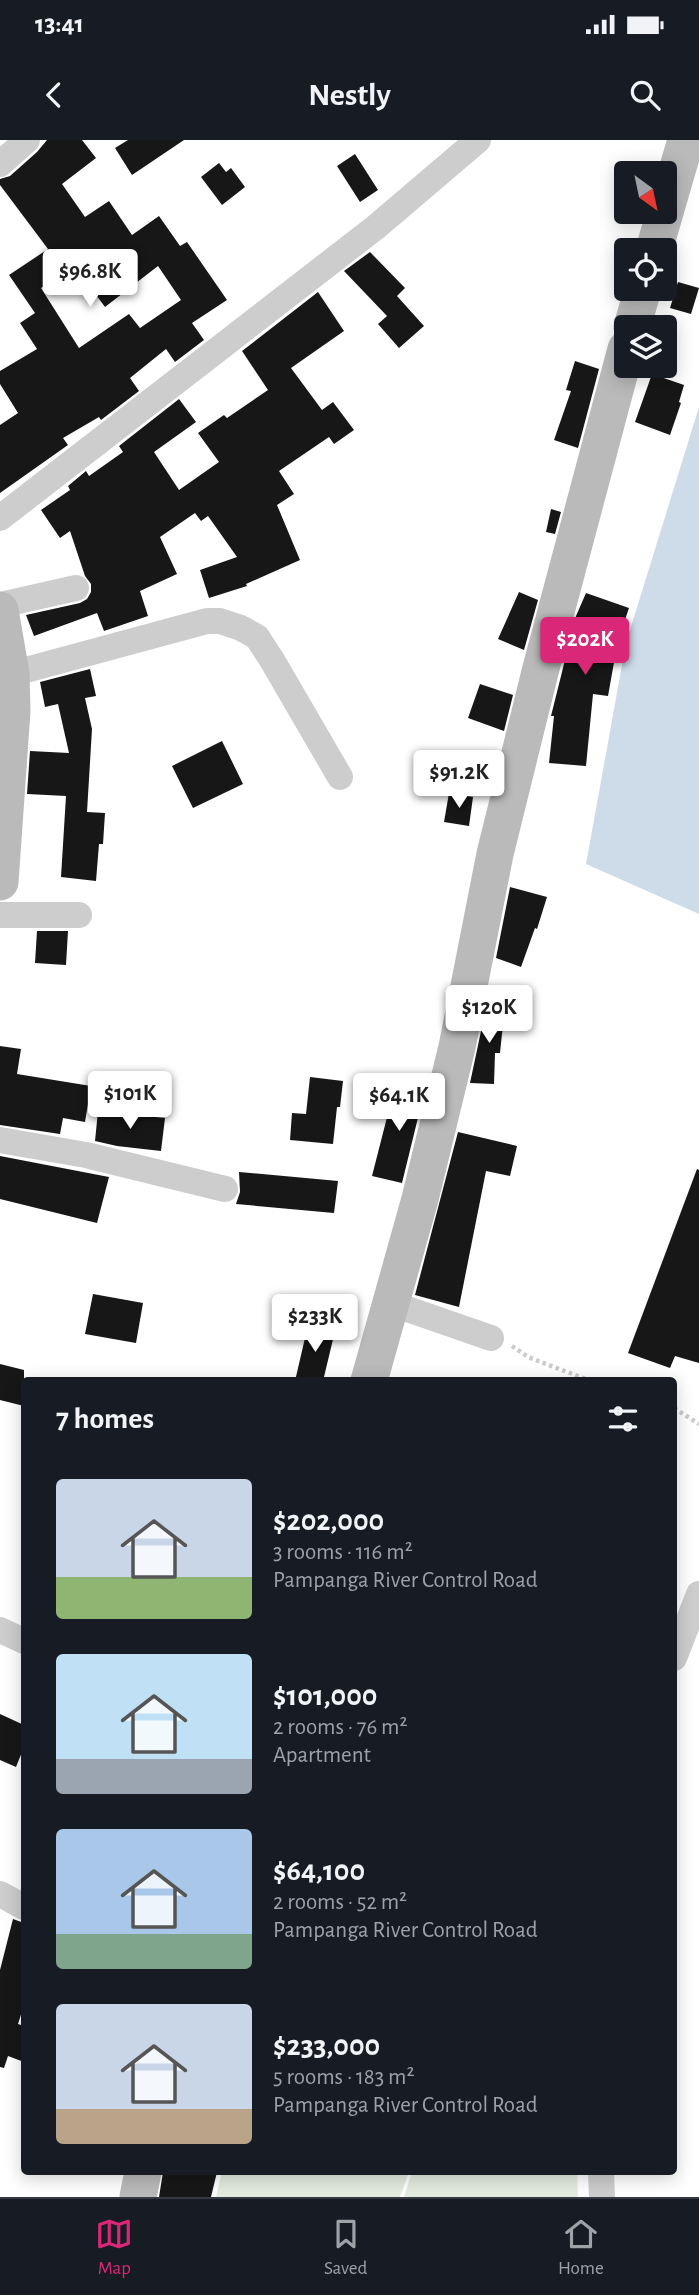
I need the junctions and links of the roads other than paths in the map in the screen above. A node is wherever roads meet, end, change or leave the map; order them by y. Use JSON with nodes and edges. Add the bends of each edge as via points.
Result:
{"nodes":[{"id":1,"x":27,"y":140,"type":"edge"},
{"id":2,"x":478,"y":140,"type":"edge"},
{"id":3,"x":686,"y":140,"type":"edge"},
{"id":4,"x":0,"y":164,"type":"edge"},
{"id":5,"x":657,"y":238,"type":"edge"},
{"id":6,"x":618,"y":378,"type":"edge"},
{"id":7,"x":0,"y":518,"type":"edge"},
{"id":8,"x":76,"y":588,"type":"dead end"},
{"id":9,"x":0,"y":608,"type":"edge"},
{"id":10,"x":11,"y":674,"type":"junction"},
{"id":11,"x":340,"y":777,"type":"dead end"},
{"id":12,"x":0,"y":882,"type":"edge"},
{"id":13,"x":0,"y":915,"type":"edge"},
{"id":14,"x":79,"y":915,"type":"dead end"},
{"id":15,"x":0,"y":1140,"type":"edge"},
{"id":16,"x":225,"y":1189,"type":"dead end"},
{"id":17,"x":390,"y":1303,"type":"junction"},
{"id":18,"x":491,"y":1338,"type":"road end"},
{"id":19,"x":370,"y":1377,"type":"edge"},
{"id":20,"x":699,"y":1594,"type":"edge"},
{"id":21,"x":0,"y":1630,"type":"edge"},
{"id":22,"x":21,"y":1640,"type":"edge"},
{"id":23,"x":677,"y":1650,"type":"edge"},
{"id":24,"x":0,"y":1894,"type":"edge"},
{"id":25,"x":21,"y":1905,"type":"edge"},
{"id":26,"x":142,"y":2175,"type":"edge"},
{"id":27,"x":601,"y":2175,"type":"edge"},
{"id":28,"x":138,"y":2197,"type":"edge"},
{"id":29,"x":602,"y":2197,"type":"edge"}],
"edges":[{"from":1,"to":4,"type":"street"},
{"from":2,"to":7,"type":"street","via":[[376,227]]},
{"from":3,"to":5,"type":"street"},
{"from":6,"to":17,"type":"street","via":[[495,854],[457,1047]]},
{"from":8,"to":9,"type":"street"},
{"from":9,"to":10,"type":"street"},
{"from":10,"to":11,"type":"street","via":[[219,621],[257,637]]},
{"from":10,"to":12,"type":"street","via":[[10,768]]},
{"from":13,"to":14,"type":"street"},
{"from":15,"to":16,"type":"street","via":[[86,1155]]},
{"from":17,"to":18,"type":"street"},
{"from":17,"to":19,"type":"street"},
{"from":20,"to":23,"type":"street"},
{"from":21,"to":22,"type":"street"},
{"from":24,"to":25,"type":"street"},
{"from":26,"to":28,"type":"street"},
{"from":27,"to":29,"type":"street"}]}
